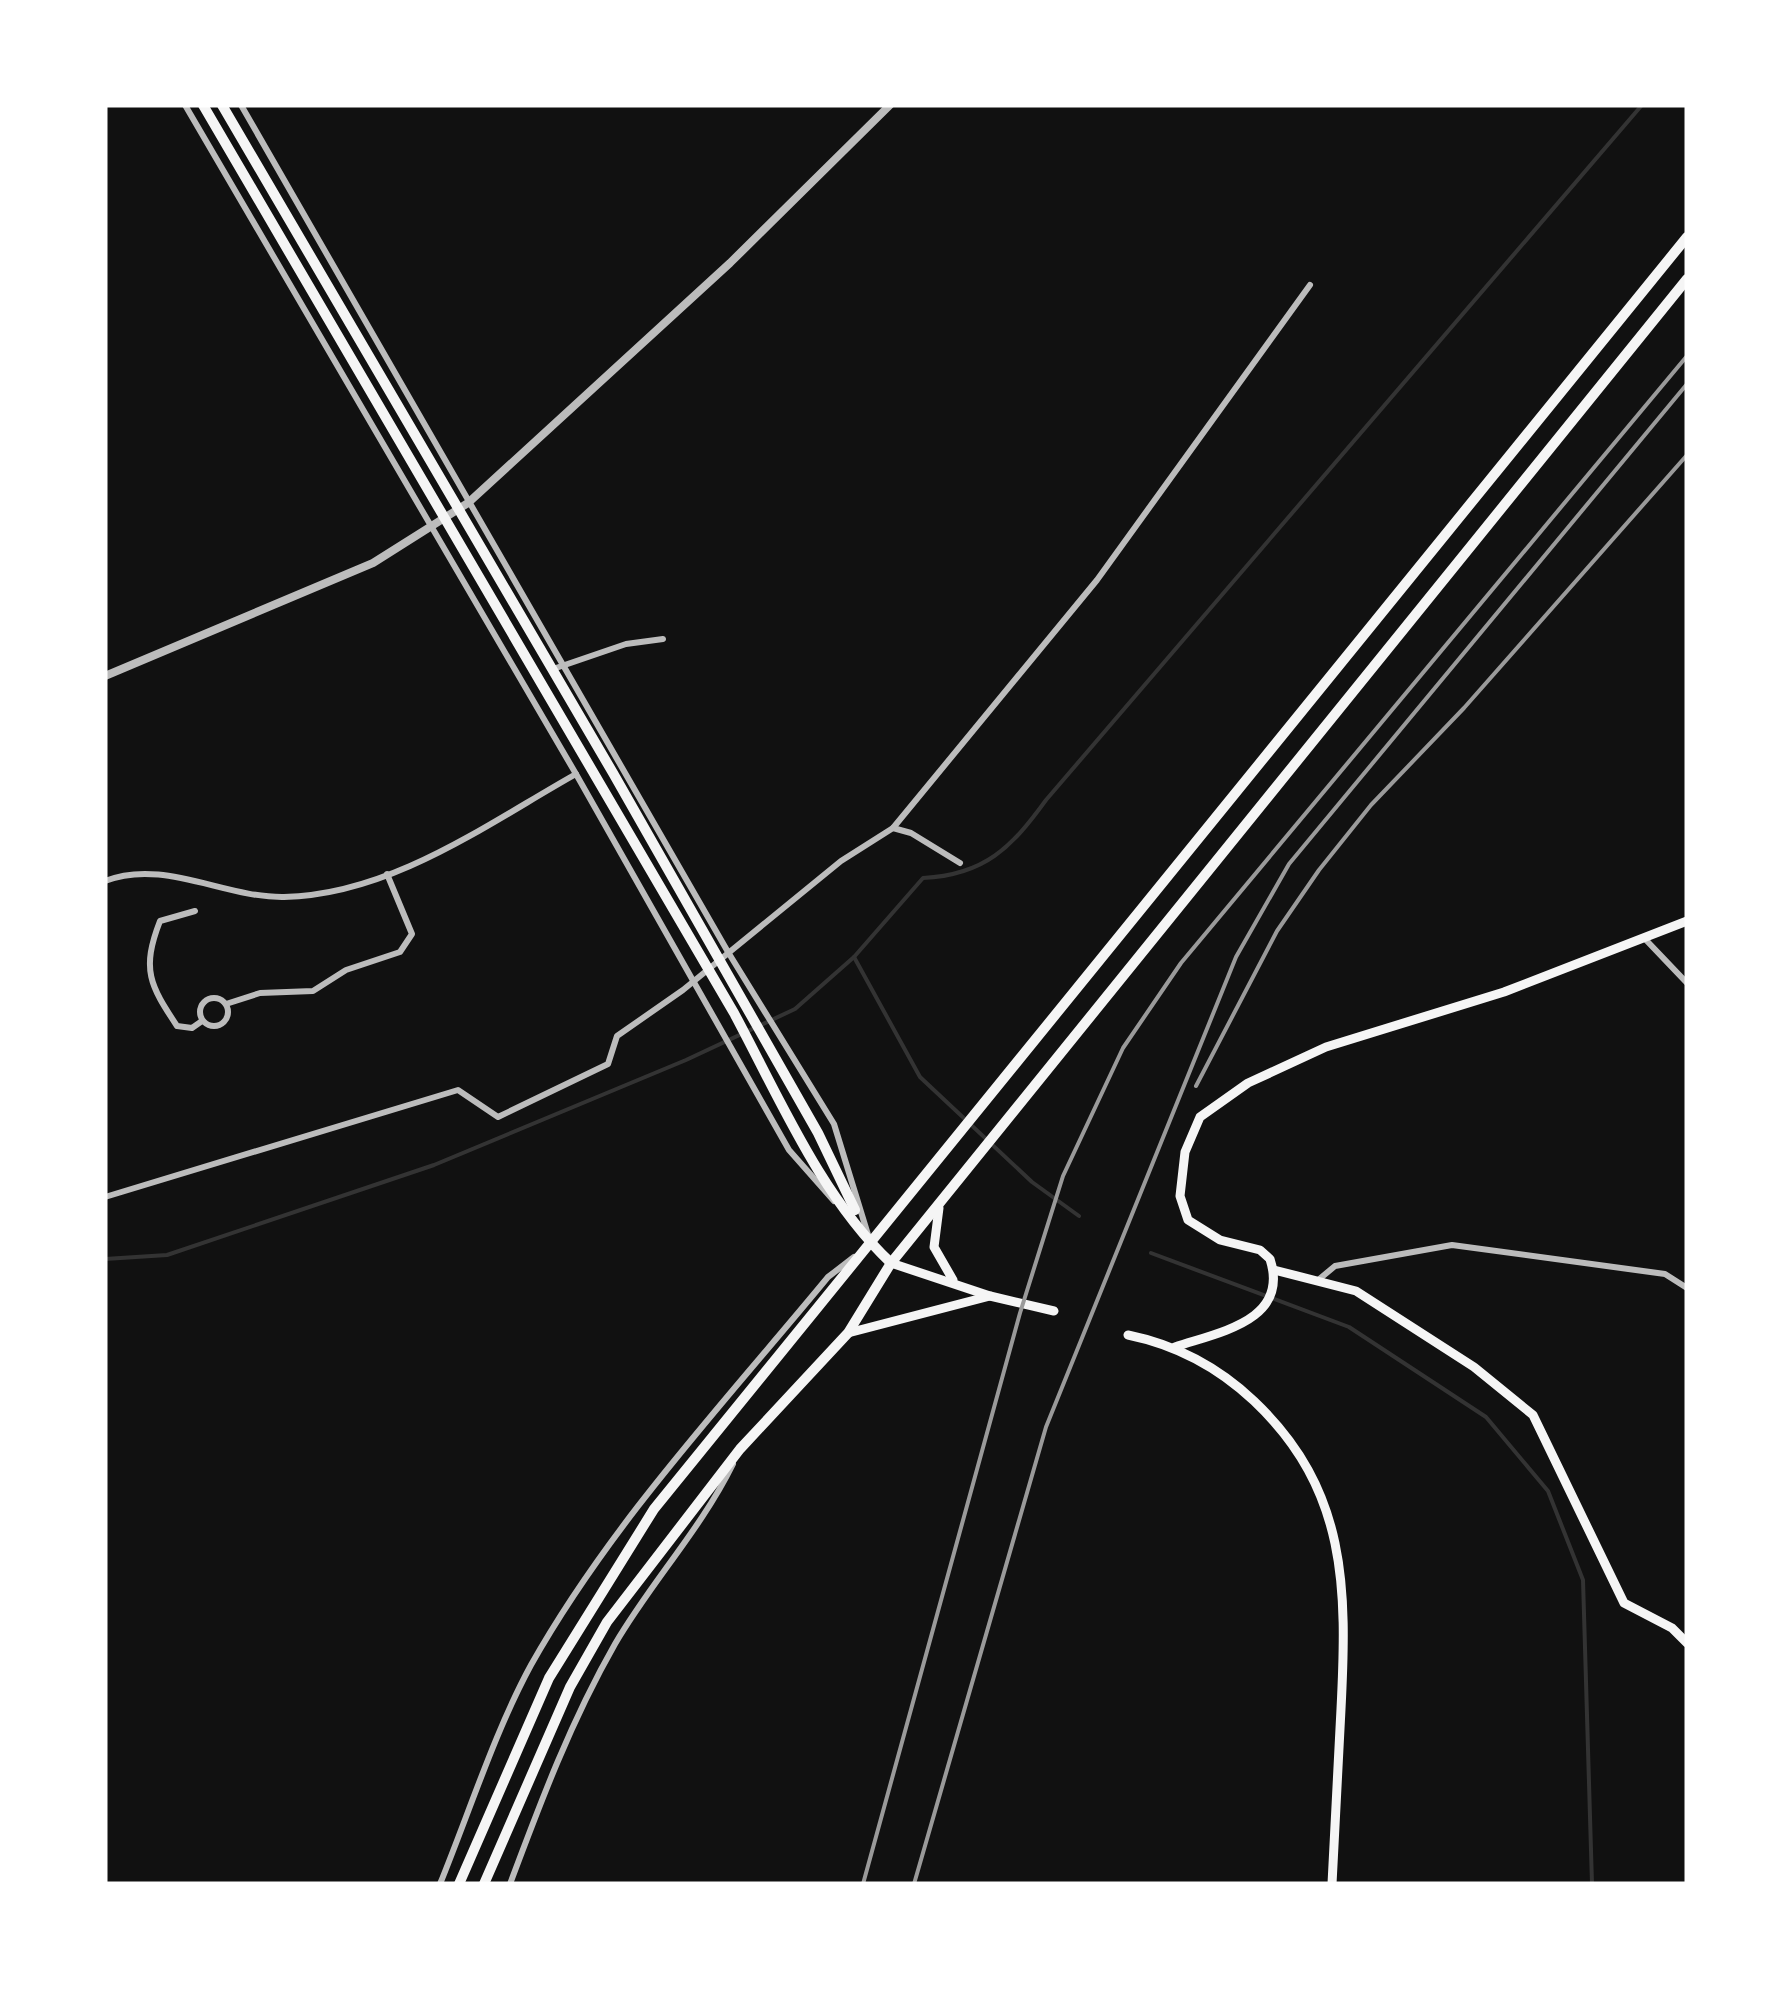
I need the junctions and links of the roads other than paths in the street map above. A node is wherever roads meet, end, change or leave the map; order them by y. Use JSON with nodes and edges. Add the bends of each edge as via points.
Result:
{"nodes":[{"id":1,"x":185,"y":105,"type":"edge"},
{"id":2,"x":203,"y":105,"type":"edge"},
{"id":3,"x":222,"y":105,"type":"edge"},
{"id":4,"x":241,"y":105,"type":"edge"},
{"id":5,"x":890,"y":105,"type":"edge"},
{"id":6,"x":1687,"y":236,"type":"edge"},
{"id":7,"x":1687,"y":279,"type":"edge"},
{"id":8,"x":1310,"y":285,"type":"dead end"},
{"id":9,"x":463,"y":506,"type":"junction"},
{"id":10,"x":444,"y":518,"type":"junction"},
{"id":11,"x":432,"y":526,"type":"junction"},
{"id":12,"x":663,"y":640,"type":"dead end"},
{"id":13,"x":558,"y":667,"type":"junction"},
{"id":14,"x":105,"y":676,"type":"edge"},
{"id":15,"x":576,"y":774,"type":"junction"},
{"id":16,"x":893,"y":828,"type":"junction"},
{"id":17,"x":960,"y":863,"type":"dead end"},
{"id":18,"x":388,"y":874,"type":"junction"},
{"id":19,"x":105,"y":882,"type":"edge"},
{"id":20,"x":195,"y":912,"type":"dead end"},
{"id":21,"x":1687,"y":921,"type":"edge"},
{"id":22,"x":1646,"y":940,"type":"junction"},
{"id":23,"x":724,"y":955,"type":"junction"},
{"id":24,"x":707,"y":968,"type":"junction"},
{"id":25,"x":692,"y":979,"type":"junction"},
{"id":26,"x":1687,"y":983,"type":"edge"},
{"id":27,"x":226,"y":1004,"type":"junction"},
{"id":28,"x":202,"y":1021,"type":"junction"},
{"id":29,"x":105,"y":1197,"type":"edge"},
{"id":30,"x":939,"y":1206,"type":"junction"},
{"id":31,"x":871,"y":1244,"type":"junction"},
{"id":32,"x":891,"y":1263,"type":"junction"},
{"id":33,"x":1274,"y":1270,"type":"junction"},
{"id":34,"x":1316,"y":1281,"type":"junction"},
{"id":35,"x":955,"y":1282,"type":"junction"},
{"id":36,"x":1687,"y":1288,"type":"edge"},
{"id":37,"x":990,"y":1296,"type":"junction"},
{"id":38,"x":1054,"y":1312,"type":"dead end"},
{"id":39,"x":848,"y":1332,"type":"junction"},
{"id":40,"x":1128,"y":1336,"type":"dead end"},
{"id":41,"x":1175,"y":1347,"type":"junction"},
{"id":42,"x":740,"y":1449,"type":"junction"},
{"id":43,"x":1687,"y":1643,"type":"edge"},
{"id":44,"x":440,"y":1884,"type":"edge"},
{"id":45,"x":459,"y":1884,"type":"edge"},
{"id":46,"x":484,"y":1884,"type":"edge"},
{"id":47,"x":510,"y":1884,"type":"edge"},
{"id":48,"x":1332,"y":1884,"type":"edge"}],
"edges":[{"from":1,"to":11,"type":"street"},
{"from":2,"to":10,"type":"main road"},
{"from":3,"to":9,"type":"main road"},
{"from":4,"to":9,"type":"street"},
{"from":5,"to":9,"type":"street"},
{"from":6,"to":31,"type":"main road"},
{"from":7,"to":30,"type":"main road"},
{"from":8,"to":16,"type":"street","via":[[1096,580]]},
{"from":9,"to":10,"type":"street"},
{"from":9,"to":13,"type":"main road"},
{"from":10,"to":11,"type":"street"},
{"from":10,"to":24,"type":"main road"},
{"from":11,"to":14,"type":"street","via":[[373,562]]},
{"from":11,"to":15,"type":"street"},
{"from":12,"to":13,"type":"street","via":[[626,644]]},
{"from":13,"to":23,"type":"main road"},
{"from":15,"to":18,"type":"street","via":[[414,866]]},
{"from":15,"to":25,"type":"street"},
{"from":16,"to":17,"type":"street"},
{"from":16,"to":23,"type":"street"},
{"from":18,"to":19,"type":"street","via":[[280,897],[148,872]]},
{"from":18,"to":27,"type":"street","via":[[412,934],[400,952],[346,970],[313,991],[260,993]]},
{"from":20,"to":28,"type":"street","via":[[160,920],[150,986],[177,1026]]},
{"from":21,"to":22,"type":"main road"},
{"from":22,"to":26,"type":"street"},
{"from":22,"to":33,"type":"main road","via":[[1326,1047],[1248,1083],[1200,1117],[1180,1196],[1188,1220],[1220,1240],[1260,1250]]},
{"from":23,"to":24,"type":"street"},
{"from":23,"to":31,"type":"main road"},
{"from":23,"to":31,"type":"street","via":[[834,1124]]},
{"from":24,"to":25,"type":"street"},
{"from":24,"to":31,"type":"main road","via":[[803,1142]]},
{"from":25,"to":29,"type":"street","via":[[617,1036],[608,1064],[498,1117],[458,1090]]},
{"from":25,"to":31,"type":"street","via":[[789,1150]]},
{"from":27,"to":28,"type":"street","via":[[222,1024]]},
{"from":27,"to":28,"type":"street","via":[[206,1000]]},
{"from":30,"to":32,"type":"main road"},
{"from":30,"to":35,"type":"main road","via":[[934,1247]]},
{"from":31,"to":32,"type":"main road"},
{"from":31,"to":44,"type":"street","via":[[818,1290],[642,1502],[568,1605],[530,1668]]},
{"from":31,"to":45,"type":"main road","via":[[654,1510],[550,1678]]},
{"from":32,"to":35,"type":"main road"},
{"from":32,"to":39,"type":"main road"},
{"from":33,"to":34,"type":"main road"},
{"from":33,"to":41,"type":"main road","via":[[1262,1312]]},
{"from":34,"to":36,"type":"street","via":[[1335,1266],[1452,1245],[1665,1274]]},
{"from":34,"to":43,"type":"main road","via":[[1356,1292],[1474,1367],[1533,1415],[1624,1603]]},
{"from":35,"to":37,"type":"main road"},
{"from":37,"to":38,"type":"main road"},
{"from":37,"to":39,"type":"main road"},
{"from":39,"to":42,"type":"main road"},
{"from":40,"to":41,"type":"main road"},
{"from":41,"to":48,"type":"main road","via":[[1234,1383],[1276,1422],[1310,1470],[1328,1511],[1345,1620]]},
{"from":42,"to":46,"type":"main road","via":[[608,1622],[570,1687]]},
{"from":42,"to":47,"type":"street","via":[[708,1515],[628,1624],[582,1703]]}]}
